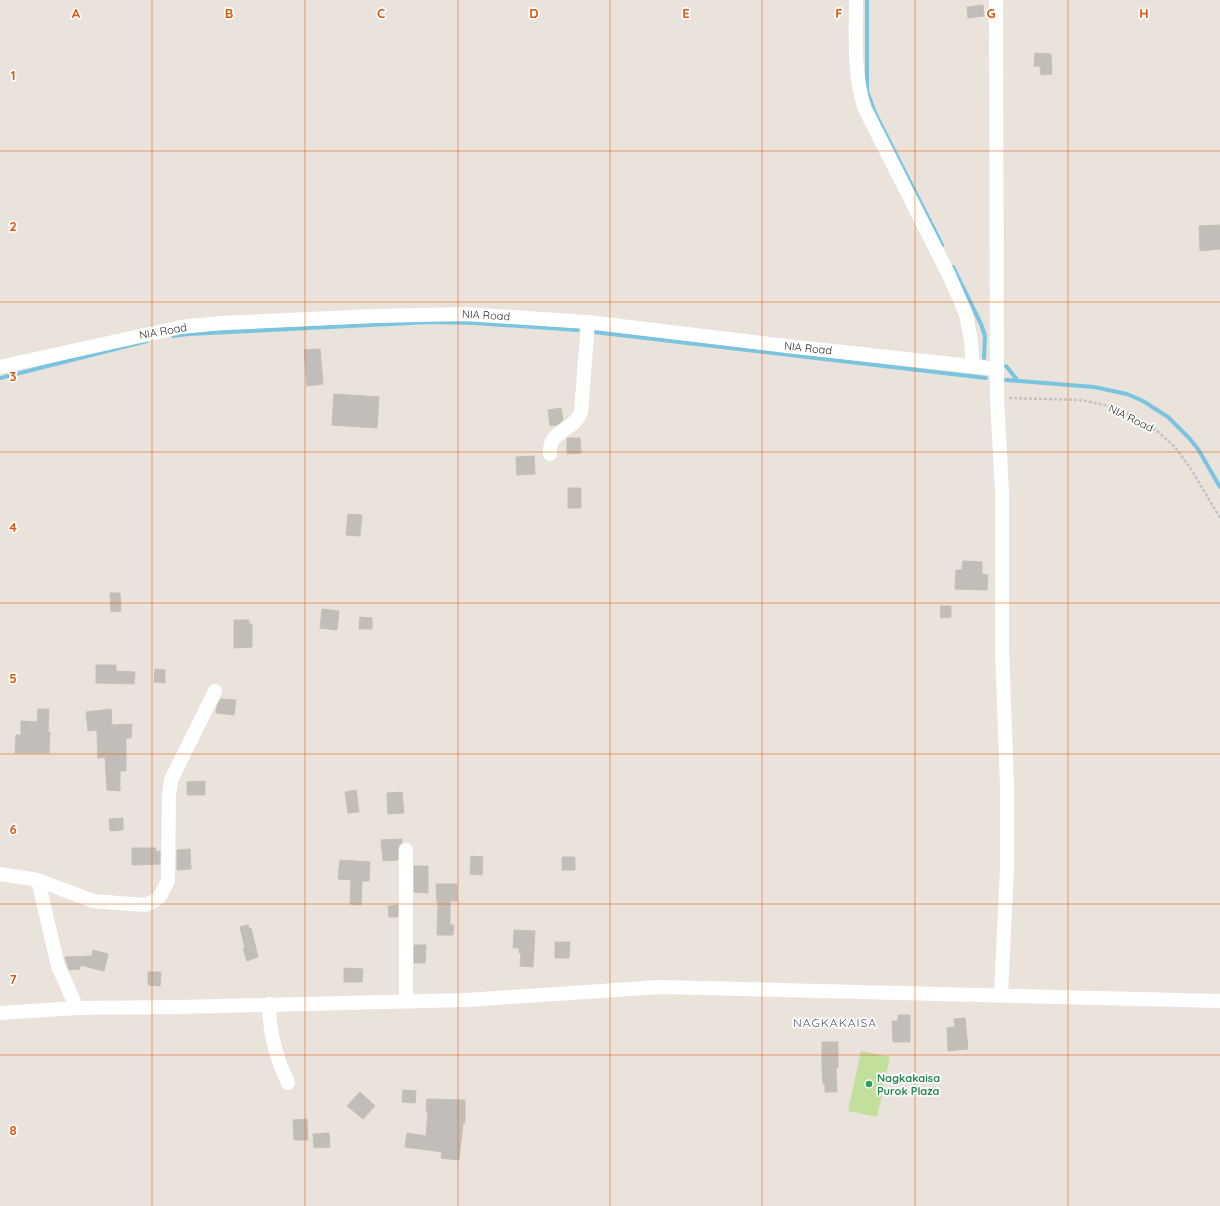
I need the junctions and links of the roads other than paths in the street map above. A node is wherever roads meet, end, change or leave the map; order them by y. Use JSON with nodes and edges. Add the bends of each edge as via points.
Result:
{"nodes":[{"id":1,"x":856,"y":0,"type":"edge"},
{"id":2,"x":996,"y":0,"type":"edge"},
{"id":3,"x":588,"y":322,"type":"junction"},
{"id":4,"x":974,"y":366,"type":"junction"},
{"id":5,"x":0,"y":367,"type":"edge"},
{"id":6,"x":997,"y":369,"type":"junction"},
{"id":7,"x":550,"y":454,"type":"dead end"},
{"id":8,"x":215,"y":691,"type":"dead end"},
{"id":9,"x":406,"y":850,"type":"dead end"},
{"id":10,"x":0,"y":874,"type":"edge"},
{"id":11,"x":38,"y":880,"type":"junction"},
{"id":12,"x":1001,"y":995,"type":"junction"},
{"id":13,"x":406,"y":1001,"type":"junction"},
{"id":14,"x":1220,"y":1001,"type":"edge"},
{"id":15,"x":269,"y":1004,"type":"junction"},
{"id":16,"x":77,"y":1008,"type":"junction"},
{"id":17,"x":0,"y":1013,"type":"edge"},
{"id":18,"x":288,"y":1083,"type":"dead end"}],
"edges":[{"from":1,"to":4,"type":"street","via":[[856,58],[860,95],[874,129],[948,273],[966,314]]},
{"from":2,"to":6,"type":"street"},
{"from":3,"to":4,"type":"street","name":"NIA Road"},
{"from":3,"to":5,"type":"street","name":"NIA Road","via":[[465,314],[221,323],[145,334]]},
{"from":3,"to":7,"type":"street","via":[[581,412],[575,423],[553,441]]},
{"from":4,"to":6,"type":"street","name":"NIA Road"},
{"from":6,"to":12,"type":"street","via":[[1002,492],[1002,649],[1007,785],[1007,868]]},
{"from":8,"to":11,"type":"street","via":[[171,780],[168,881],[160,896],[154,902],[144,905],[94,902]]},
{"from":9,"to":13,"type":"street"},
{"from":10,"to":11,"type":"street"},
{"from":11,"to":16,"type":"street","via":[[58,966]]},
{"from":12,"to":13,"type":"street","via":[[660,987],[466,1000]]},
{"from":12,"to":14,"type":"street"},
{"from":13,"to":15,"type":"street"},
{"from":15,"to":16,"type":"street"},
{"from":15,"to":18,"type":"street","via":[[271,1035]]},
{"from":16,"to":17,"type":"street"}]}
